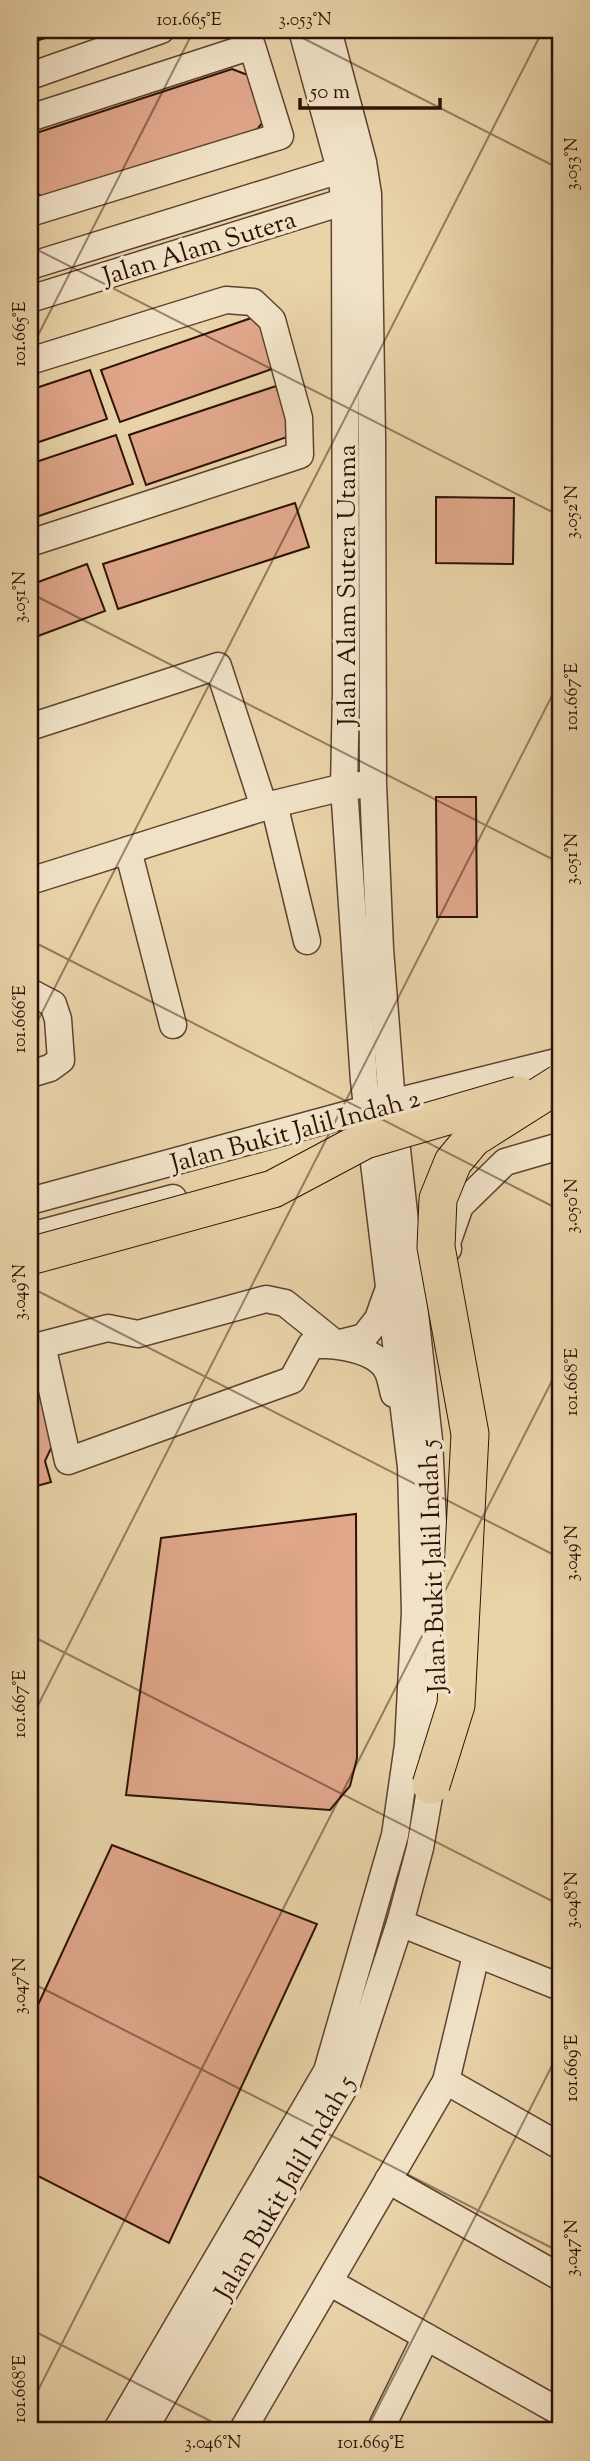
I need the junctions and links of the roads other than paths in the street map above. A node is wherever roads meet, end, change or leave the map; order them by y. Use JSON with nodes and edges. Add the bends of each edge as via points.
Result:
{"nodes":[{"id":1,"x":161,"y":30,"type":"edge"},
{"id":2,"x":302,"y":30,"type":"edge"},
{"id":3,"x":328,"y":30,"type":"edge"},
{"id":4,"x":30,"y":76,"type":"edge"},
{"id":5,"x":30,"y":118,"type":"edge"},
{"id":6,"x":352,"y":166,"type":"junction"},
{"id":7,"x":356,"y":198,"type":"junction"},
{"id":8,"x":30,"y":214,"type":"edge"},
{"id":9,"x":30,"y":266,"type":"edge"},
{"id":10,"x":30,"y":299,"type":"edge"},
{"id":11,"x":30,"y":361,"type":"edge"},
{"id":12,"x":30,"y":543,"type":"edge"},
{"id":13,"x":30,"y":727,"type":"edge"},
{"id":14,"x":373,"y":784,"type":"junction"},
{"id":15,"x":344,"y":787,"type":"junction"},
{"id":16,"x":269,"y":805,"type":"junction"},
{"id":17,"x":128,"y":850,"type":"junction"},
{"id":18,"x":349,"y":855,"type":"junction"},
{"id":19,"x":377,"y":856,"type":"junction"},
{"id":20,"x":30,"y":881,"type":"edge"},
{"id":21,"x":307,"y":941,"type":"dead end"},
{"id":22,"x":30,"y":992,"type":"edge"},
{"id":23,"x":173,"y":1025,"type":"dead end"},
{"id":24,"x":560,"y":1061,"type":"edge"},
{"id":25,"x":30,"y":1074,"type":"edge"},
{"id":26,"x":560,"y":1083,"type":"edge"},
{"id":27,"x":560,"y":1097,"type":"edge"},
{"id":28,"x":380,"y":1107,"type":"junction"},
{"id":29,"x":384,"y":1142,"type":"junction"},
{"id":30,"x":560,"y":1146,"type":"edge"},
{"id":31,"x":30,"y":1201,"type":"edge"},
{"id":32,"x":30,"y":1236,"type":"edge"},
{"id":33,"x":30,"y":1256,"type":"edge"},
{"id":34,"x":389,"y":1287,"type":"junction"},
{"id":35,"x":336,"y":1344,"type":"junction"},
{"id":36,"x":474,"y":1416,"type":"dead end"},
{"id":37,"x":408,"y":1440,"type":"junction"},
{"id":38,"x":431,"y":1785,"type":"junction"},
{"id":39,"x":400,"y":1923,"type":"junction"},
{"id":40,"x":476,"y":1955,"type":"junction"},
{"id":41,"x":560,"y":1987,"type":"edge"},
{"id":42,"x":446,"y":2081,"type":"junction"},
{"id":43,"x":560,"y":2146,"type":"edge"},
{"id":44,"x":388,"y":2180,"type":"junction"},
{"id":45,"x":560,"y":2277,"type":"edge"},
{"id":46,"x":329,"y":2282,"type":"junction"},
{"id":47,"x":426,"y":2337,"type":"junction"},
{"id":48,"x":557,"y":2404,"type":"edge"},
{"id":49,"x":116,"y":2431,"type":"edge"},
{"id":50,"x":143,"y":2431,"type":"edge"},
{"id":51,"x":242,"y":2431,"type":"edge"},
{"id":52,"x":387,"y":2431,"type":"edge"}],
"edges":[{"from":1,"to":4,"type":"street"},
{"from":2,"to":6,"type":"street","name":"Jalan Alam Sutera Utama"},
{"from":3,"to":6,"type":"street","name":"Jalan Alam Sutera Utama"},
{"from":5,"to":8,"type":"street","via":[[252,46],[281,136]]},
{"from":6,"to":7,"type":"street","name":"Jalan Alam Sutera Utama"},
{"from":6,"to":9,"type":"street","name":"Jalan Alam Sutera"},
{"from":7,"to":10,"type":"street","name":"Jalan Alam Sutera"},
{"from":7,"to":14,"type":"street","name":"Jalan Alam Sutera Utama","via":[[372,437]]},
{"from":7,"to":15,"type":"street","name":"Jalan Alam Sutera Utama"},
{"from":11,"to":12,"type":"street","via":[[226,300],[253,302],[272,320],[299,418],[300,455]]},
{"from":13,"to":16,"type":"street","via":[[218,666]]},
{"from":14,"to":15,"type":"street"},
{"from":14,"to":19,"type":"street","name":"Jalan Alam Sutera Utama"},
{"from":15,"to":16,"type":"street"},
{"from":15,"to":18,"type":"street","name":"Jalan Alam Sutera Utama"},
{"from":16,"to":17,"type":"street"},
{"from":16,"to":21,"type":"street"},
{"from":17,"to":20,"type":"street"},
{"from":17,"to":23,"type":"street"},
{"from":18,"to":19,"type":"street"},
{"from":18,"to":28,"type":"street","name":"Jalan Alam Sutera Utama","via":[[361,1046]]},
{"from":19,"to":28,"type":"street","name":"Jalan Alam Sutera Utama"},
{"from":22,"to":25,"type":"street","via":[[53,1004],[61,1060]]},
{"from":24,"to":28,"type":"street","name":"Jalan Bukit Jalil Indah 2"},
{"from":26,"to":33,"type":"highway","bridge":true,"via":[[365,1140],[273,1189]]},
{"from":26,"to":38,"type":"highway","bridge":true,"via":[[473,1138],[453,1162],[438,1199],[436,1247],[470,1434],[456,1705]]},
{"from":27,"to":29,"type":"street","name":"Jalan Bukit Jalil Indah 2"},
{"from":28,"to":29,"type":"street","name":"Jalan Alam Sutera Utama"},
{"from":28,"to":31,"type":"street","name":"Jalan Bukit Jalil Indah 2"},
{"from":29,"to":32,"type":"street","name":"Jalan Bukit Jalil Indah 2"},
{"from":29,"to":34,"type":"street","name":"Jalan Bukit Jalil Indah 5"},
{"from":29,"to":38,"type":"street","name":"Jalan Bukit Jalil Indah 5","via":[[429,1440],[439,1647]]},
{"from":30,"to":36,"type":"street","via":[[505,1162],[460,1206],[447,1243]]},
{"from":34,"to":35,"type":"street","via":[[379,1319],[364,1337]]},
{"from":34,"to":37,"type":"street","name":"Jalan Bukit Jalil Indah 5"},
{"from":35,"to":35,"type":"street","via":[[311,1345],[292,1380],[68,1461],[42,1345],[108,1328],[138,1334],[266,1299],[285,1303]]},
{"from":35,"to":37,"type":"street","via":[[366,1353],[387,1369]]},
{"from":37,"to":49,"type":"street","name":"Jalan Bukit Jalil Indah 5","via":[[415,1612],[408,1745],[395,1836],[348,2005],[327,2071]]},
{"from":38,"to":39,"type":"street","name":"Jalan Bukit Jalil Indah 5"},
{"from":39,"to":40,"type":"street"},
{"from":39,"to":50,"type":"street","name":"Jalan Bukit Jalil Indah 5","via":[[348,2081]]},
{"from":40,"to":41,"type":"street"},
{"from":40,"to":42,"type":"street"},
{"from":42,"to":43,"type":"street"},
{"from":42,"to":44,"type":"street"},
{"from":44,"to":45,"type":"street"},
{"from":44,"to":46,"type":"street"},
{"from":46,"to":47,"type":"street"},
{"from":46,"to":51,"type":"street"},
{"from":47,"to":48,"type":"street"},
{"from":47,"to":52,"type":"street","via":[[383,2424]]}]}
